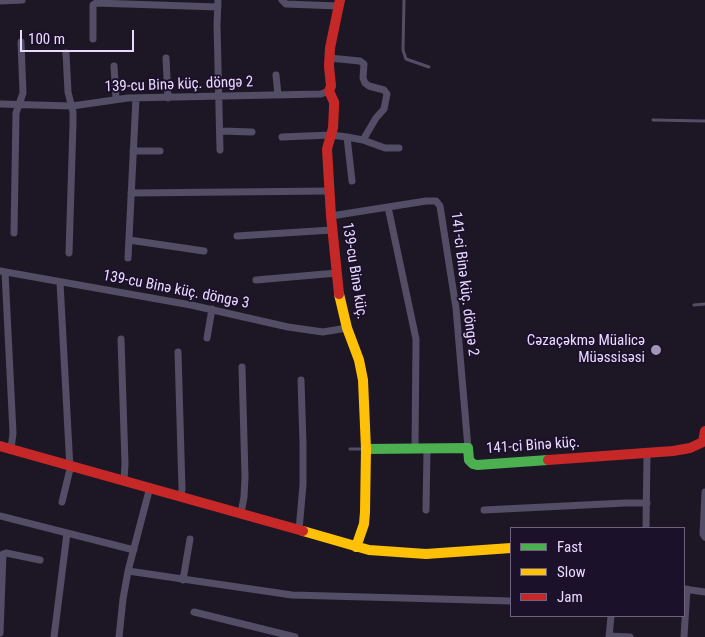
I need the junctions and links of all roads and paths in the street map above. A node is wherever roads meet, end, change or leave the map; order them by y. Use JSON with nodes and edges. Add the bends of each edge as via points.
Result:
{"nodes":[{"id":1,"x":22,"y":0,"type":"edge"},
{"id":2,"x":282,"y":0,"type":"edge"},
{"id":3,"x":404,"y":0,"type":"edge"},
{"id":4,"x":0,"y":1,"type":"edge"},
{"id":5,"x":218,"y":3,"type":"edge"},
{"id":6,"x":339,"y":3,"type":"edge"},
{"id":7,"x":93,"y":39,"type":"dead end"},
{"id":8,"x":21,"y":42,"type":"dead end"},
{"id":9,"x":66,"y":53,"type":"dead end"},
{"id":10,"x":166,"y":58,"type":"dead end"},
{"id":11,"x":329,"y":58,"type":"junction"},
{"id":12,"x":114,"y":66,"type":"dead end"},
{"id":13,"x":429,"y":67,"type":"dead end"},
{"id":14,"x":276,"y":75,"type":"dead end"},
{"id":15,"x":329,"y":91,"type":"junction"},
{"id":16,"x":278,"y":96,"type":"junction"},
{"id":17,"x":220,"y":97,"type":"junction"},
{"id":18,"x":136,"y":98,"type":"junction"},
{"id":19,"x":168,"y":98,"type":"junction"},
{"id":20,"x":116,"y":99,"type":"junction"},
{"id":21,"x":0,"y":104,"type":"edge"},
{"id":22,"x":19,"y":104,"type":"junction"},
{"id":23,"x":72,"y":106,"type":"junction"},
{"id":24,"x":654,"y":120,"type":"dead end"},
{"id":25,"x":705,"y":121,"type":"edge"},
{"id":26,"x":221,"y":131,"type":"junction"},
{"id":27,"x":252,"y":132,"type":"dead end"},
{"id":28,"x":331,"y":135,"type":"junction"},
{"id":29,"x":282,"y":137,"type":"dead end"},
{"id":30,"x":347,"y":137,"type":"junction"},
{"id":31,"x":363,"y":140,"type":"junction"},
{"id":32,"x":399,"y":148,"type":"dead end"},
{"id":33,"x":220,"y":150,"type":"dead end"},
{"id":34,"x":133,"y":151,"type":"junction"},
{"id":35,"x":160,"y":151,"type":"dead end"},
{"id":36,"x":352,"y":181,"type":"dead end"},
{"id":37,"x":330,"y":191,"type":"junction"},
{"id":38,"x":131,"y":193,"type":"junction"},
{"id":39,"x":388,"y":207,"type":"junction"},
{"id":40,"x":331,"y":216,"type":"junction"},
{"id":41,"x":332,"y":230,"type":"junction"},
{"id":42,"x":14,"y":233,"type":"dead end"},
{"id":43,"x":237,"y":236,"type":"dead end"},
{"id":44,"x":129,"y":240,"type":"junction"},
{"id":45,"x":204,"y":252,"type":"dead end"},
{"id":46,"x":69,"y":254,"type":"dead end"},
{"id":47,"x":128,"y":258,"type":"dead end"},
{"id":48,"x":2,"y":271,"type":"edge"},
{"id":49,"x":337,"y":273,"type":"junction"},
{"id":50,"x":256,"y":280,"type":"dead end"},
{"id":51,"x":60,"y":282,"type":"junction"},
{"id":52,"x":705,"y":304,"type":"edge"},
{"id":53,"x":694,"y":305,"type":"dead end"},
{"id":54,"x":212,"y":309,"type":"junction"},
{"id":55,"x":347,"y":328,"type":"junction"},
{"id":56,"x":207,"y":338,"type":"dead end"},
{"id":57,"x":120,"y":339,"type":"dead end"},
{"id":58,"x":178,"y":352,"type":"dead end"},
{"id":59,"x":242,"y":367,"type":"dead end"},
{"id":60,"x":301,"y":380,"type":"dead end"},
{"id":61,"x":705,"y":431,"type":"edge"},
{"id":62,"x":0,"y":446,"type":"edge"},
{"id":63,"x":704,"y":446,"type":"edge"},
{"id":64,"x":468,"y":448,"type":"junction"},
{"id":65,"x":11,"y":449,"type":"junction"},
{"id":66,"x":350,"y":449,"type":"dead end"},
{"id":67,"x":366,"y":449,"type":"junction"},
{"id":68,"x":427,"y":449,"type":"junction"},
{"id":69,"x":415,"y":450,"type":"junction"},
{"id":70,"x":647,"y":452,"type":"junction"},
{"id":71,"x":70,"y":464,"type":"junction"},
{"id":72,"x":124,"y":480,"type":"junction"},
{"id":73,"x":150,"y":487,"type":"junction"},
{"id":74,"x":705,"y":492,"type":"edge"},
{"id":75,"x":181,"y":496,"type":"junction"},
{"id":76,"x":62,"y":502,"type":"dead end"},
{"id":77,"x":646,"y":503,"type":"junction"},
{"id":78,"x":426,"y":510,"type":"dead end"},
{"id":79,"x":484,"y":510,"type":"dead end"},
{"id":80,"x":241,"y":513,"type":"junction"},
{"id":81,"x":0,"y":516,"type":"edge"},
{"id":82,"x":646,"y":527,"type":"edge"},
{"id":83,"x":299,"y":530,"type":"junction"},
{"id":84,"x":67,"y":533,"type":"junction"},
{"id":85,"x":705,"y":537,"type":"edge"},
{"id":86,"x":190,"y":539,"type":"dead end"},
{"id":87,"x":356,"y":547,"type":"junction"},
{"id":88,"x":510,"y":548,"type":"edge"},
{"id":89,"x":134,"y":550,"type":"junction"},
{"id":90,"x":40,"y":560,"type":"dead end"},
{"id":91,"x":128,"y":571,"type":"junction"},
{"id":92,"x":183,"y":580,"type":"junction"},
{"id":93,"x":685,"y":589,"type":"edge"},
{"id":94,"x":705,"y":592,"type":"edge"},
{"id":95,"x":510,"y":601,"type":"edge"},
{"id":96,"x":194,"y":612,"type":"dead end"},
{"id":97,"x":611,"y":617,"type":"edge"},
{"id":98,"x":684,"y":617,"type":"edge"},
{"id":99,"x":0,"y":633,"type":"edge"},
{"id":100,"x":609,"y":636,"type":"edge"},
{"id":101,"x":54,"y":637,"type":"edge"},
{"id":102,"x":119,"y":637,"type":"edge"},
{"id":103,"x":295,"y":637,"type":"edge"},
{"id":104,"x":630,"y":637,"type":"edge"},
{"id":105,"x":684,"y":637,"type":"edge"}],
"edges":[{"from":1,"to":4,"type":"street"},
{"from":2,"to":6,"type":"street","via":[[286,4]]},
{"from":3,"to":13,"type":"lane","via":[[403,50],[406,58]]},
{"from":5,"to":7,"type":"street","via":[[96,3],[93,4]]},
{"from":5,"to":17,"type":"street"},
{"from":6,"to":11,"type":"street","name":"139-cu Binə küç."},
{"from":8,"to":22,"type":"street","via":[[23,93]]},
{"from":9,"to":23,"type":"street"},
{"from":10,"to":19,"type":"street"},
{"from":11,"to":15,"type":"street","name":"139-cu Binə küç."},
{"from":11,"to":31,"type":"street","via":[[360,61],[364,64],[365,83],[387,94],[384,109]]},
{"from":12,"to":20,"type":"street"},
{"from":14,"to":16,"type":"street"},
{"from":15,"to":16,"type":"street","name":"139-cu Binə küç. döngə 2"},
{"from":15,"to":28,"type":"street","name":"139-cu Binə küç.","via":[[334,102]]},
{"from":16,"to":17,"type":"street","name":"139-cu Binə küç. döngə 2"},
{"from":17,"to":19,"type":"street","name":"139-cu Binə küç. döngə 2"},
{"from":17,"to":26,"type":"street"},
{"from":18,"to":19,"type":"street","name":"139-cu Binə küç. döngə 2"},
{"from":18,"to":20,"type":"street","name":"139-cu Binə küç. döngə 2"},
{"from":18,"to":34,"type":"street"},
{"from":20,"to":23,"type":"street","name":"139-cu Binə küç. döngə 2"},
{"from":21,"to":22,"type":"street","name":"139-cu Binə küç. döngə 2"},
{"from":22,"to":23,"type":"street","name":"139-cu Binə küç. döngə 2"},
{"from":22,"to":42,"type":"street","via":[[16,114]]},
{"from":23,"to":46,"type":"street"},
{"from":24,"to":25,"type":"lane"},
{"from":26,"to":27,"type":"street"},
{"from":26,"to":33,"type":"street"},
{"from":28,"to":29,"type":"street"},
{"from":28,"to":30,"type":"street"},
{"from":28,"to":37,"type":"street","name":"139-cu Binə küç.","via":[[327,149]]},
{"from":30,"to":31,"type":"street"},
{"from":30,"to":36,"type":"street"},
{"from":31,"to":32,"type":"street","via":[[385,148]]},
{"from":34,"to":35,"type":"street"},
{"from":34,"to":38,"type":"street"},
{"from":37,"to":38,"type":"street"},
{"from":37,"to":40,"type":"street","name":"139-cu Binə küç."},
{"from":38,"to":44,"type":"street"},
{"from":39,"to":40,"type":"street","name":"141-ci Binə küç. döngə 2"},
{"from":39,"to":64,"type":"street","name":"141-ci Binə küç. döngə 2","via":[[426,201],[436,201],[440,206],[456,308]]},
{"from":39,"to":69,"type":"street","via":[[415,334]]},
{"from":40,"to":41,"type":"street","name":"139-cu Binə küç."},
{"from":41,"to":43,"type":"street"},
{"from":41,"to":49,"type":"street","name":"139-cu Binə küç."},
{"from":44,"to":45,"type":"street"},
{"from":44,"to":47,"type":"street"},
{"from":48,"to":51,"type":"street","name":"139-cu Binə küç. döngə 3"},
{"from":48,"to":65,"type":"street","via":[[13,433]]},
{"from":49,"to":50,"type":"street"},
{"from":49,"to":55,"type":"street","name":"139-cu Binə küç."},
{"from":51,"to":54,"type":"street","name":"139-cu Binə küç. döngə 3"},
{"from":51,"to":71,"type":"street"},
{"from":52,"to":53,"type":"lane"},
{"from":54,"to":55,"type":"street","name":"139-cu Binə küç. döngə 3","via":[[313,330]]},
{"from":54,"to":56,"type":"street"},
{"from":55,"to":67,"type":"street","name":"139-cu Binə küç.","via":[[362,371]]},
{"from":57,"to":72,"type":"street"},
{"from":58,"to":75,"type":"street"},
{"from":59,"to":80,"type":"street","via":[[245,477]]},
{"from":60,"to":83,"type":"street","via":[[303,485]]},
{"from":61,"to":63,"type":"street","name":"141-ci Binə küç."},
{"from":62,"to":65,"type":"street"},
{"from":63,"to":70,"type":"street","name":"141-ci Binə küç."},
{"from":64,"to":68,"type":"street","name":"141-ci Binə küç."},
{"from":64,"to":70,"type":"street","name":"141-ci Binə küç.","via":[[470,460],[478,465]]},
{"from":65,"to":71,"type":"street"},
{"from":66,"to":67,"type":"lane"},
{"from":67,"to":69,"type":"street","name":"141-ci Binə küç."},
{"from":67,"to":87,"type":"street","name":"139-cu Binə küç.","via":[[364,524]]},
{"from":68,"to":69,"type":"street","name":"141-ci Binə küç."},
{"from":68,"to":78,"type":"street"},
{"from":70,"to":77,"type":"street"},
{"from":71,"to":72,"type":"street"},
{"from":71,"to":76,"type":"street"},
{"from":72,"to":73,"type":"street"},
{"from":73,"to":75,"type":"street"},
{"from":73,"to":89,"type":"street"},
{"from":74,"to":85,"type":"street"},
{"from":75,"to":80,"type":"street"},
{"from":77,"to":79,"type":"street"},
{"from":77,"to":82,"type":"street"},
{"from":80,"to":83,"type":"street"},
{"from":81,"to":84,"type":"street"},
{"from":83,"to":87,"type":"street"},
{"from":84,"to":89,"type":"street"},
{"from":84,"to":101,"type":"street"},
{"from":86,"to":92,"type":"street"},
{"from":87,"to":88,"type":"street","via":[[426,554]]},
{"from":89,"to":91,"type":"street"},
{"from":90,"to":99,"type":"street","via":[[4,554]]},
{"from":91,"to":92,"type":"street"},
{"from":91,"to":102,"type":"street"},
{"from":92,"to":95,"type":"street","via":[[292,595]]},
{"from":93,"to":94,"type":"street"},
{"from":96,"to":103,"type":"street"},
{"from":97,"to":100,"type":"street"},
{"from":98,"to":105,"type":"street"},
{"from":100,"to":104,"type":"street"}]}
